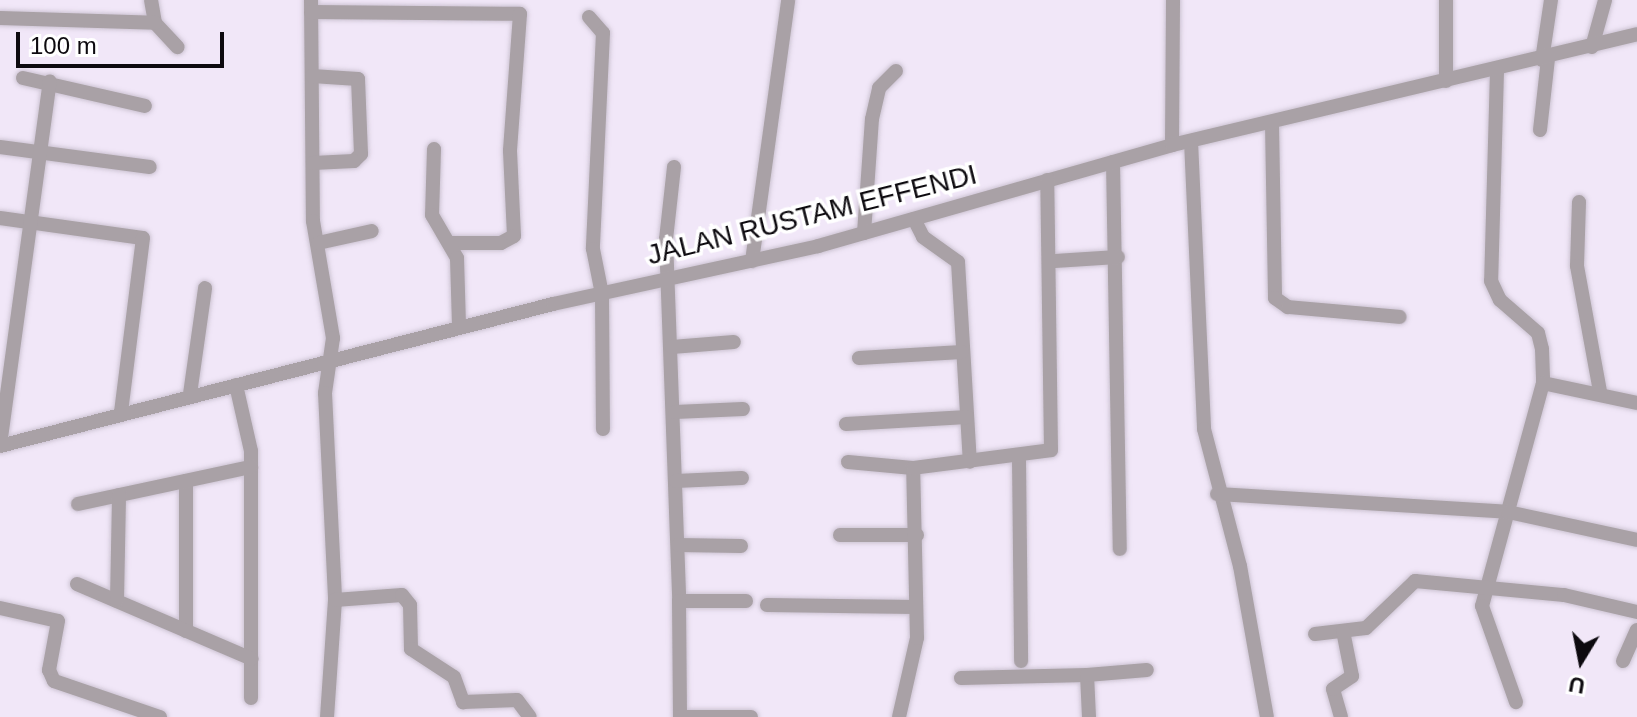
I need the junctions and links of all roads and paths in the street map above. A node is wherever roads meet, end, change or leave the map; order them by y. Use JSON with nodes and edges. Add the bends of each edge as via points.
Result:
{"nodes":[{"id":1,"x":1173,"y":0,"type":"edge"},
{"id":2,"x":1446,"y":0,"type":"edge"},
{"id":3,"x":1551,"y":0,"type":"edge"},
{"id":4,"x":1605,"y":0,"type":"edge"},
{"id":5,"x":788,"y":6,"type":"edge"},
{"id":6,"x":311,"y":7,"type":"edge"},
{"id":7,"x":153,"y":11,"type":"edge"},
{"id":8,"x":589,"y":17,"type":"dead end"},
{"id":9,"x":0,"y":18,"type":"edge"},
{"id":10,"x":1637,"y":34,"type":"edge"},
{"id":11,"x":177,"y":47,"type":"dead end"},
{"id":12,"x":1592,"y":47,"type":"junction"},
{"id":13,"x":1545,"y":60,"type":"junction"},
{"id":14,"x":896,"y":71,"type":"dead end"},
{"id":15,"x":1497,"y":71,"type":"junction"},
{"id":16,"x":312,"y":76,"type":"junction"},
{"id":17,"x":23,"y":78,"type":"dead end"},
{"id":18,"x":50,"y":81,"type":"junction"},
{"id":19,"x":1446,"y":81,"type":"junction"},
{"id":20,"x":145,"y":106,"type":"dead end"},
{"id":21,"x":1272,"y":124,"type":"junction"},
{"id":22,"x":1540,"y":130,"type":"dead end"},
{"id":23,"x":1191,"y":141,"type":"junction"},
{"id":24,"x":1172,"y":145,"type":"junction"},
{"id":25,"x":0,"y":147,"type":"edge"},
{"id":26,"x":434,"y":149,"type":"dead end"},
{"id":27,"x":41,"y":151,"type":"junction"},
{"id":28,"x":1113,"y":162,"type":"junction"},
{"id":29,"x":313,"y":163,"type":"junction"},
{"id":30,"x":150,"y":167,"type":"dead end"},
{"id":31,"x":674,"y":167,"type":"dead end"},
{"id":32,"x":1047,"y":180,"type":"junction"},
{"id":33,"x":1579,"y":202,"type":"dead end"},
{"id":34,"x":0,"y":218,"type":"edge"},
{"id":35,"x":914,"y":219,"type":"junction"},
{"id":36,"x":31,"y":222,"type":"junction"},
{"id":37,"x":372,"y":231,"type":"dead end"},
{"id":38,"x":864,"y":233,"type":"junction"},
{"id":39,"x":318,"y":243,"type":"junction"},
{"id":40,"x":451,"y":243,"type":"junction"},
{"id":41,"x":1118,"y":257,"type":"junction"},
{"id":42,"x":752,"y":261,"type":"junction"},
{"id":43,"x":1054,"y":261,"type":"junction"},
{"id":44,"x":670,"y":279,"type":"junction"},
{"id":45,"x":205,"y":288,"type":"dead end"},
{"id":46,"x":602,"y":294,"type":"junction"},
{"id":47,"x":1400,"y":317,"type":"dead end"},
{"id":48,"x":459,"y":327,"type":"junction"},
{"id":49,"x":734,"y":342,"type":"dead end"},
{"id":50,"x":672,"y":347,"type":"junction"},
{"id":51,"x":962,"y":352,"type":"junction"},
{"id":52,"x":859,"y":358,"type":"dead end"},
{"id":53,"x":331,"y":363,"type":"junction"},
{"id":54,"x":1543,"y":383,"type":"junction"},
{"id":55,"x":236,"y":385,"type":"junction"},
{"id":56,"x":1600,"y":391,"type":"junction"},
{"id":57,"x":190,"y":394,"type":"junction"},
{"id":58,"x":1637,"y":403,"type":"edge"},
{"id":59,"x":743,"y":409,"type":"dead end"},
{"id":60,"x":121,"y":412,"type":"junction"},
{"id":61,"x":675,"y":412,"type":"junction"},
{"id":62,"x":967,"y":417,"type":"junction"},
{"id":63,"x":846,"y":424,"type":"dead end"},
{"id":64,"x":603,"y":429,"type":"dead end"},
{"id":65,"x":0,"y":445,"type":"edge"},
{"id":66,"x":1019,"y":458,"type":"junction"},
{"id":67,"x":848,"y":462,"type":"dead end"},
{"id":68,"x":970,"y":462,"type":"junction"},
{"id":69,"x":251,"y":467,"type":"junction"},
{"id":70,"x":913,"y":468,"type":"junction"},
{"id":71,"x":742,"y":478,"type":"dead end"},
{"id":72,"x":186,"y":481,"type":"junction"},
{"id":73,"x":676,"y":481,"type":"junction"},
{"id":74,"x":1217,"y":494,"type":"junction"},
{"id":75,"x":119,"y":495,"type":"junction"},
{"id":76,"x":78,"y":504,"type":"dead end"},
{"id":77,"x":1508,"y":512,"type":"junction"},
{"id":78,"x":840,"y":535,"type":"dead end"},
{"id":79,"x":917,"y":535,"type":"junction"},
{"id":80,"x":1637,"y":540,"type":"edge"},
{"id":81,"x":678,"y":545,"type":"junction"},
{"id":82,"x":741,"y":546,"type":"dead end"},
{"id":83,"x":1120,"y":549,"type":"dead end"},
{"id":84,"x":77,"y":584,"type":"dead end"},
{"id":85,"x":1484,"y":590,"type":"junction"},
{"id":86,"x":335,"y":600,"type":"junction"},
{"id":87,"x":117,"y":601,"type":"junction"},
{"id":88,"x":679,"y":601,"type":"junction"},
{"id":89,"x":746,"y":601,"type":"dead end"},
{"id":90,"x":767,"y":605,"type":"dead end"},
{"id":91,"x":916,"y":607,"type":"junction"},
{"id":92,"x":0,"y":608,"type":"edge"},
{"id":93,"x":1637,"y":612,"type":"edge"},
{"id":94,"x":1637,"y":630,"type":"edge"},
{"id":95,"x":186,"y":631,"type":"junction"},
{"id":96,"x":1343,"y":631,"type":"junction"},
{"id":97,"x":1315,"y":634,"type":"dead end"},
{"id":98,"x":252,"y":659,"type":"junction"},
{"id":99,"x":1021,"y":661,"type":"dead end"},
{"id":100,"x":1623,"y":661,"type":"dead end"},
{"id":101,"x":1147,"y":670,"type":"dead end"},
{"id":102,"x":1087,"y":675,"type":"junction"},
{"id":103,"x":961,"y":678,"type":"dead end"},
{"id":104,"x":251,"y":698,"type":"dead end"},
{"id":105,"x":1516,"y":702,"type":"dead end"},
{"id":106,"x":123,"y":703,"type":"junction"},
{"id":107,"x":463,"y":710,"type":"edge"},
{"id":108,"x":902,"y":716,"type":"edge"},
{"id":109,"x":116,"y":717,"type":"edge"},
{"id":110,"x":158,"y":717,"type":"edge"},
{"id":111,"x":327,"y":717,"type":"edge"},
{"id":112,"x":530,"y":717,"type":"edge"},
{"id":113,"x":680,"y":717,"type":"edge"},
{"id":114,"x":751,"y":717,"type":"edge"},
{"id":115,"x":1089,"y":717,"type":"edge"},
{"id":116,"x":1267,"y":717,"type":"edge"},
{"id":117,"x":1341,"y":717,"type":"edge"}],
"edges":[{"from":1,"to":24,"type":"street"},
{"from":2,"to":19,"type":"street"},
{"from":3,"to":13,"type":"street"},
{"from":4,"to":12,"type":"street"},
{"from":5,"to":42,"type":"street"},
{"from":6,"to":16,"type":"street"},
{"from":6,"to":40,"type":"street","via":[[520,14],[510,151],[514,236],[501,243]]},
{"from":7,"to":9,"type":"street"},
{"from":7,"to":11,"type":"street"},
{"from":8,"to":46,"type":"street","via":[[603,33],[593,249]]},
{"from":10,"to":12,"type":"street","name":"JALAN RUSTAM EFFENDI"},
{"from":12,"to":13,"type":"street","name":"JALAN RUSTAM EFFENDI"},
{"from":13,"to":15,"type":"street","name":"JALAN RUSTAM EFFENDI"},
{"from":13,"to":22,"type":"street"},
{"from":14,"to":38,"type":"street","via":[[879,88],[872,119]]},
{"from":15,"to":19,"type":"street","name":"JALAN RUSTAM EFFENDI"},
{"from":15,"to":54,"type":"street","via":[[1491,281],[1500,300],[1538,333]]},
{"from":16,"to":29,"type":"street"},
{"from":16,"to":29,"type":"street","via":[[358,79],[361,154],[354,161]]},
{"from":17,"to":18,"type":"street"},
{"from":18,"to":20,"type":"street"},
{"from":18,"to":27,"type":"street"},
{"from":19,"to":21,"type":"street","name":"JALAN RUSTAM EFFENDI"},
{"from":21,"to":23,"type":"street","name":"JALAN RUSTAM EFFENDI"},
{"from":21,"to":47,"type":"street","via":[[1275,298],[1288,307]]},
{"from":23,"to":24,"type":"street","name":"JALAN RUSTAM EFFENDI"},
{"from":23,"to":74,"type":"street","via":[[1204,429]]},
{"from":24,"to":28,"type":"street","name":"JALAN RUSTAM EFFENDI"},
{"from":25,"to":27,"type":"street"},
{"from":26,"to":40,"type":"street","via":[[432,215]]},
{"from":27,"to":30,"type":"street"},
{"from":27,"to":36,"type":"street"},
{"from":28,"to":32,"type":"street","name":"JALAN RUSTAM EFFENDI"},
{"from":28,"to":41,"type":"street"},
{"from":29,"to":39,"type":"street"},
{"from":31,"to":44,"type":"street","via":[[666,239]]},
{"from":32,"to":35,"type":"street","name":"JALAN RUSTAM EFFENDI"},
{"from":32,"to":43,"type":"street"},
{"from":33,"to":56,"type":"street","via":[[1577,266]]},
{"from":34,"to":36,"type":"street"},
{"from":35,"to":38,"type":"street","name":"JALAN RUSTAM EFFENDI"},
{"from":35,"to":51,"type":"street","via":[[923,237],[958,262]]},
{"from":36,"to":60,"type":"street","via":[[143,238]]},
{"from":36,"to":65,"type":"street"},
{"from":37,"to":39,"type":"street"},
{"from":38,"to":42,"type":"street","name":"JALAN RUSTAM EFFENDI"},
{"from":39,"to":53,"type":"street"},
{"from":40,"to":48,"type":"street"},
{"from":41,"to":43,"type":"street"},
{"from":41,"to":83,"type":"street"},
{"from":42,"to":44,"type":"street","name":"JALAN RUSTAM EFFENDI"},
{"from":43,"to":66,"type":"street","via":[[1052,443],[1047,454]]},
{"from":44,"to":46,"type":"street","name":"JALAN RUSTAM EFFENDI"},
{"from":44,"to":50,"type":"street"},
{"from":45,"to":57,"type":"street"},
{"from":46,"to":48,"type":"street","name":"JALAN RUSTAM EFFENDI"},
{"from":46,"to":64,"type":"street"},
{"from":48,"to":53,"type":"street","name":"JALAN RUSTAM EFFENDI"},
{"from":49,"to":50,"type":"street"},
{"from":50,"to":61,"type":"street"},
{"from":51,"to":52,"type":"street"},
{"from":51,"to":62,"type":"street"},
{"from":53,"to":55,"type":"street","name":"JALAN RUSTAM EFFENDI"},
{"from":53,"to":86,"type":"street","via":[[325,393]]},
{"from":54,"to":56,"type":"street"},
{"from":54,"to":77,"type":"street"},
{"from":55,"to":57,"type":"street","name":"JALAN RUSTAM EFFENDI"},
{"from":55,"to":69,"type":"street"},
{"from":56,"to":58,"type":"street"},
{"from":57,"to":60,"type":"street","name":"JALAN RUSTAM EFFENDI"},
{"from":59,"to":61,"type":"street"},
{"from":60,"to":65,"type":"street","name":"JALAN RUSTAM EFFENDI"},
{"from":61,"to":73,"type":"street"},
{"from":62,"to":63,"type":"street"},
{"from":62,"to":68,"type":"street"},
{"from":66,"to":68,"type":"street"},
{"from":66,"to":99,"type":"street"},
{"from":67,"to":70,"type":"street"},
{"from":68,"to":70,"type":"street"},
{"from":69,"to":72,"type":"street"},
{"from":69,"to":98,"type":"street"},
{"from":70,"to":79,"type":"street"},
{"from":71,"to":73,"type":"street"},
{"from":72,"to":75,"type":"street"},
{"from":72,"to":95,"type":"street"},
{"from":73,"to":81,"type":"street"},
{"from":74,"to":77,"type":"street"},
{"from":74,"to":116,"type":"street","via":[[1240,566]]},
{"from":75,"to":76,"type":"street"},
{"from":75,"to":87,"type":"street"},
{"from":77,"to":80,"type":"street"},
{"from":77,"to":85,"type":"street"},
{"from":78,"to":79,"type":"street"},
{"from":79,"to":91,"type":"street"},
{"from":81,"to":82,"type":"street"},
{"from":81,"to":88,"type":"street"},
{"from":84,"to":87,"type":"street"},
{"from":85,"to":93,"type":"street","via":[[1564,595]]},
{"from":85,"to":96,"type":"street","via":[[1409,582],[1371,625]]},
{"from":85,"to":105,"type":"street","via":[[1493,650]]},
{"from":86,"to":107,"type":"street","via":[[395,594],[408,599],[411,649],[454,677]]},
{"from":86,"to":111,"type":"street"},
{"from":87,"to":95,"type":"street"},
{"from":88,"to":89,"type":"street"},
{"from":88,"to":113,"type":"street"},
{"from":90,"to":91,"type":"street"},
{"from":91,"to":108,"type":"street","via":[[915,664]]},
{"from":92,"to":106,"type":"street","via":[[58,621],[49,677]]},
{"from":94,"to":100,"type":"street"},
{"from":95,"to":98,"type":"street"},
{"from":96,"to":97,"type":"street"},
{"from":96,"to":117,"type":"street","via":[[1352,676],[1333,689]]},
{"from":98,"to":104,"type":"street"},
{"from":101,"to":102,"type":"street"},
{"from":102,"to":103,"type":"street"},
{"from":102,"to":115,"type":"street"},
{"from":106,"to":109,"type":"street"},
{"from":106,"to":110,"type":"street"},
{"from":107,"to":112,"type":"street","via":[[517,700]]},
{"from":113,"to":114,"type":"street"}]}
